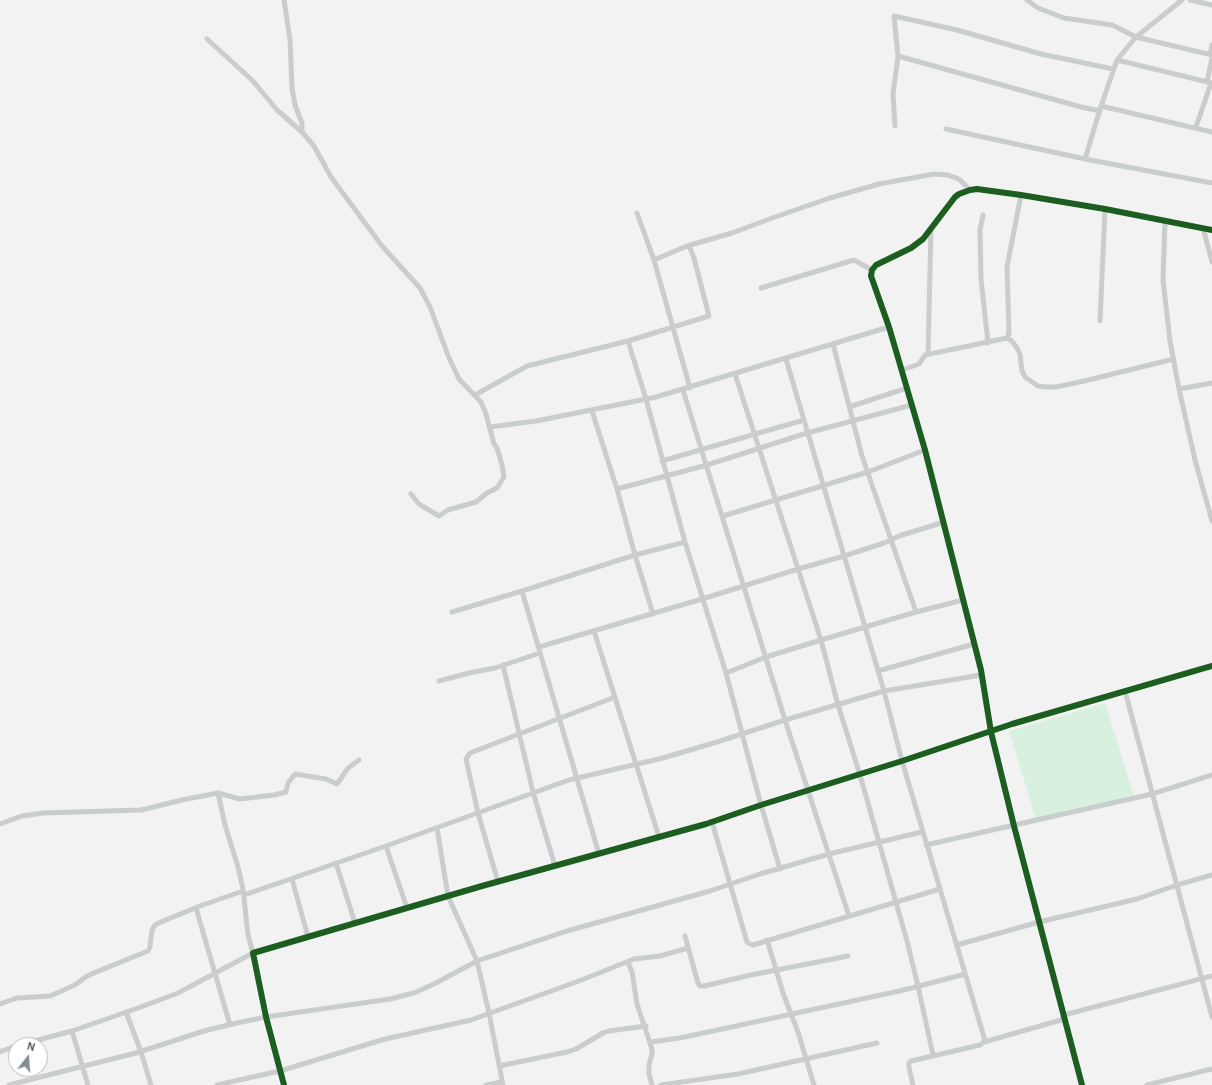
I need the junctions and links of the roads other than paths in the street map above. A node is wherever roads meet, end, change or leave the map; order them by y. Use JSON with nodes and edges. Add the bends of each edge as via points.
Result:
{"nodes":[{"id":1,"x":284,"y":0,"type":"edge"},
{"id":2,"x":1027,"y":0,"type":"edge"},
{"id":3,"x":1182,"y":0,"type":"edge"},
{"id":4,"x":1190,"y":0,"type":"edge"},
{"id":5,"x":1212,"y":5,"type":"edge"},
{"id":6,"x":1136,"y":37,"type":"junction"},
{"id":7,"x":207,"y":39,"type":"dead end"},
{"id":8,"x":1212,"y":44,"type":"edge"},
{"id":9,"x":1211,"y":55,"type":"edge"},
{"id":10,"x":898,"y":56,"type":"junction"},
{"id":11,"x":1117,"y":60,"type":"junction"},
{"id":12,"x":1113,"y":69,"type":"junction"},
{"id":13,"x":1210,"y":83,"type":"edge"},
{"id":14,"x":1100,"y":108,"type":"junction"},
{"id":15,"x":895,"y":126,"type":"dead end"},
{"id":16,"x":1196,"y":127,"type":"junction"},
{"id":17,"x":946,"y":129,"type":"dead end"},
{"id":18,"x":302,"y":132,"type":"junction"},
{"id":19,"x":1212,"y":132,"type":"edge"},
{"id":20,"x":1086,"y":159,"type":"junction"},
{"id":21,"x":1212,"y":183,"type":"edge"},
{"id":22,"x":970,"y":190,"type":"junction"},
{"id":23,"x":1021,"y":195,"type":"junction"},
{"id":24,"x":1105,"y":209,"type":"junction"},
{"id":25,"x":638,"y":213,"type":"dead end"},
{"id":26,"x":983,"y":215,"type":"dead end"},
{"id":27,"x":1165,"y":220,"type":"junction"},
{"id":28,"x":1203,"y":228,"type":"junction"},
{"id":29,"x":931,"y":229,"type":"junction"},
{"id":30,"x":1212,"y":230,"type":"edge"},
{"id":31,"x":686,"y":246,"type":"junction"},
{"id":32,"x":654,"y":260,"type":"junction"},
{"id":33,"x":1212,"y":262,"type":"edge"},
{"id":34,"x":872,"y":270,"type":"junction"},
{"id":35,"x":761,"y":288,"type":"dead end"},
{"id":36,"x":1100,"y":321,"type":"dead end"},
{"id":37,"x":674,"y":326,"type":"junction"},
{"id":38,"x":889,"y":327,"type":"junction"},
{"id":39,"x":1007,"y":338,"type":"junction"},
{"id":40,"x":628,"y":341,"type":"junction"},
{"id":41,"x":988,"y":343,"type":"junction"},
{"id":42,"x":833,"y":344,"type":"junction"},
{"id":43,"x":928,"y":354,"type":"junction"},
{"id":44,"x":786,"y":359,"type":"junction"},
{"id":45,"x":1174,"y":359,"type":"junction"},
{"id":46,"x":902,"y":370,"type":"junction"},
{"id":47,"x":735,"y":374,"type":"junction"},
{"id":48,"x":1212,"y":383,"type":"edge"},
{"id":49,"x":690,"y":388,"type":"junction"},
{"id":50,"x":907,"y":388,"type":"junction"},
{"id":51,"x":1179,"y":389,"type":"junction"},
{"id":52,"x":683,"y":390,"type":"junction"},
{"id":53,"x":476,"y":395,"type":"junction"},
{"id":54,"x":646,"y":400,"type":"junction"},
{"id":55,"x":912,"y":405,"type":"junction"},
{"id":56,"x":849,"y":407,"type":"junction"},
{"id":57,"x":592,"y":411,"type":"junction"},
{"id":58,"x":804,"y":420,"type":"junction"},
{"id":59,"x":853,"y":421,"type":"junction"},
{"id":60,"x":490,"y":427,"type":"junction"},
{"id":61,"x":807,"y":433,"type":"junction"},
{"id":62,"x":754,"y":434,"type":"junction"},
{"id":63,"x":759,"y":449,"type":"junction"},
{"id":64,"x":702,"y":450,"type":"junction"},
{"id":65,"x":925,"y":450,"type":"junction"},
{"id":66,"x":662,"y":461,"type":"junction"},
{"id":67,"x":706,"y":465,"type":"junction"},
{"id":68,"x":868,"y":472,"type":"junction"},
{"id":69,"x":666,"y":475,"type":"junction"},
{"id":70,"x":823,"y":486,"type":"junction"},
{"id":71,"x":617,"y":489,"type":"junction"},
{"id":72,"x":411,"y":494,"type":"dead end"},
{"id":73,"x":776,"y":500,"type":"junction"},
{"id":74,"x":722,"y":516,"type":"junction"},
{"id":75,"x":1212,"y":521,"type":"edge"},
{"id":76,"x":944,"y":522,"type":"junction"},
{"id":77,"x":891,"y":540,"type":"junction"},
{"id":78,"x":685,"y":542,"type":"junction"},
{"id":79,"x":635,"y":555,"type":"junction"},
{"id":80,"x":844,"y":556,"type":"junction"},
{"id":81,"x":798,"y":569,"type":"junction"},
{"id":82,"x":744,"y":586,"type":"junction"},
{"id":83,"x":522,"y":591,"type":"junction"},
{"id":84,"x":702,"y":600,"type":"junction"},
{"id":85,"x":963,"y":600,"type":"junction"},
{"id":86,"x":452,"y":612,"type":"dead end"},
{"id":87,"x":916,"y":612,"type":"junction"},
{"id":88,"x":653,"y":614,"type":"junction"},
{"id":89,"x":865,"y":627,"type":"junction"},
{"id":90,"x":594,"y":631,"type":"junction"},
{"id":91,"x":821,"y":640,"type":"junction"},
{"id":92,"x":974,"y":644,"type":"junction"},
{"id":93,"x":539,"y":647,"type":"junction"},
{"id":94,"x":540,"y":653,"type":"junction"},
{"id":95,"x":766,"y":657,"type":"junction"},
{"id":96,"x":503,"y":665,"type":"junction"},
{"id":97,"x":1212,"y":666,"type":"edge"},
{"id":98,"x":878,"y":671,"type":"junction"},
{"id":99,"x":726,"y":674,"type":"junction"},
{"id":100,"x":981,"y":675,"type":"junction"},
{"id":101,"x":438,"y":681,"type":"dead end"},
{"id":102,"x":884,"y":691,"type":"junction"},
{"id":103,"x":1125,"y":691,"type":"junction"},
{"id":104,"x":615,"y":697,"type":"junction"},
{"id":105,"x":838,"y":705,"type":"junction"},
{"id":106,"x":560,"y":719,"type":"junction"},
{"id":107,"x":785,"y":720,"type":"junction"},
{"id":108,"x":991,"y":732,"type":"junction"},
{"id":109,"x":742,"y":734,"type":"junction"},
{"id":110,"x":520,"y":735,"type":"junction"},
{"id":111,"x":359,"y":760,"type":"dead end"},
{"id":112,"x":902,"y":761,"type":"junction"},
{"id":113,"x":636,"y":764,"type":"junction"},
{"id":114,"x":1212,"y":774,"type":"edge"},
{"id":115,"x":860,"y":775,"type":"junction"},
{"id":116,"x":576,"y":778,"type":"junction"},
{"id":117,"x":808,"y":791,"type":"junction"},
{"id":118,"x":533,"y":792,"type":"junction"},
{"id":119,"x":218,"y":793,"type":"junction"},
{"id":120,"x":1152,"y":794,"type":"junction"},
{"id":121,"x":761,"y":805,"type":"junction"},
{"id":122,"x":478,"y":813,"type":"junction"},
{"id":123,"x":712,"y":822,"type":"junction"},
{"id":124,"x":0,"y":824,"type":"edge"},
{"id":125,"x":1014,"y":826,"type":"junction"},
{"id":126,"x":437,"y":828,"type":"junction"},
{"id":127,"x":922,"y":832,"type":"junction"},
{"id":128,"x":659,"y":837,"type":"junction"},
{"id":129,"x":879,"y":842,"type":"junction"},
{"id":130,"x":926,"y":845,"type":"junction"},
{"id":131,"x":386,"y":846,"type":"junction"},
{"id":132,"x":599,"y":854,"type":"junction"},
{"id":133,"x":829,"y":854,"type":"junction"},
{"id":134,"x":336,"y":863,"type":"junction"},
{"id":135,"x":555,"y":866,"type":"junction"},
{"id":136,"x":780,"y":868,"type":"junction"},
{"id":137,"x":1212,"y":875,"type":"edge"},
{"id":138,"x":292,"y":879,"type":"junction"},
{"id":139,"x":498,"y":882,"type":"junction"},
{"id":140,"x":730,"y":884,"type":"junction"},
{"id":141,"x":1177,"y":885,"type":"junction"},
{"id":142,"x":940,"y":890,"type":"junction"},
{"id":143,"x":244,"y":893,"type":"junction"},
{"id":144,"x":448,"y":896,"type":"junction"},
{"id":145,"x":895,"y":902,"type":"junction"},
{"id":146,"x":196,"y":908,"type":"junction"},
{"id":147,"x":407,"y":908,"type":"junction"},
{"id":148,"x":849,"y":916,"type":"junction"},
{"id":149,"x":1039,"y":922,"type":"junction"},
{"id":150,"x":355,"y":923,"type":"junction"},
{"id":151,"x":685,"y":936,"type":"dead end"},
{"id":152,"x":308,"y":937,"type":"junction"},
{"id":153,"x":767,"y":940,"type":"junction"},
{"id":154,"x":957,"y":945,"type":"junction"},
{"id":155,"x":688,"y":948,"type":"junction"},
{"id":156,"x":254,"y":953,"type":"junction"},
{"id":157,"x":848,"y":956,"type":"dead end"},
{"id":158,"x":477,"y":960,"type":"junction"},
{"id":159,"x":628,"y":962,"type":"junction"},
{"id":160,"x":776,"y":970,"type":"junction"},
{"id":161,"x":215,"y":973,"type":"junction"},
{"id":162,"x":965,"y":974,"type":"junction"},
{"id":163,"x":1212,"y":976,"type":"edge"},
{"id":164,"x":1202,"y":978,"type":"junction"},
{"id":165,"x":918,"y":986,"type":"junction"},
{"id":166,"x":0,"y":1004,"type":"edge"},
{"id":167,"x":126,"y":1012,"type":"junction"},
{"id":168,"x":489,"y":1013,"type":"junction"},
{"id":169,"x":790,"y":1014,"type":"junction"},
{"id":170,"x":1064,"y":1015,"type":"junction"},
{"id":171,"x":266,"y":1017,"type":"junction"},
{"id":172,"x":1212,"y":1017,"type":"edge"},
{"id":173,"x":230,"y":1024,"type":"junction"},
{"id":174,"x":646,"y":1026,"type":"junction"},
{"id":175,"x":72,"y":1031,"type":"junction"},
{"id":176,"x":48,"y":1037,"type":"edge"},
{"id":177,"x":651,"y":1042,"type":"junction"},
{"id":178,"x":984,"y":1042,"type":"junction"},
{"id":179,"x":877,"y":1044,"type":"dead end"},
{"id":180,"x":141,"y":1052,"type":"junction"},
{"id":181,"x":933,"y":1056,"type":"junction"},
{"id":182,"x":806,"y":1058,"type":"junction"},
{"id":183,"x":499,"y":1066,"type":"junction"},
{"id":184,"x":83,"y":1067,"type":"junction"},
{"id":185,"x":1212,"y":1069,"type":"edge"},
{"id":186,"x":280,"y":1071,"type":"junction"},
{"id":187,"x":502,"y":1083,"type":"edge"},
{"id":188,"x":913,"y":1084,"type":"edge"},
{"id":189,"x":9,"y":1085,"type":"edge"},
{"id":190,"x":88,"y":1085,"type":"edge"},
{"id":191,"x":151,"y":1085,"type":"edge"},
{"id":192,"x":217,"y":1085,"type":"edge"},
{"id":193,"x":284,"y":1085,"type":"edge"},
{"id":194,"x":486,"y":1085,"type":"edge"},
{"id":195,"x":652,"y":1085,"type":"edge"},
{"id":196,"x":662,"y":1085,"type":"edge"},
{"id":197,"x":814,"y":1085,"type":"edge"},
{"id":198,"x":906,"y":1085,"type":"edge"},
{"id":199,"x":1082,"y":1085,"type":"edge"},
{"id":200,"x":1147,"y":1085,"type":"edge"}],
"edges":[{"from":1,"to":18,"type":"street","via":[[290,40],[292,88]]},
{"from":2,"to":6,"type":"street","via":[[1038,8],[1064,18],[1112,25]]},
{"from":3,"to":6,"type":"street"},
{"from":4,"to":5,"type":"street"},
{"from":6,"to":9,"type":"street"},
{"from":6,"to":11,"type":"street"},
{"from":7,"to":18,"type":"street"},
{"from":8,"to":9,"type":"street"},
{"from":9,"to":13,"type":"street"},
{"from":10,"to":12,"type":"street","via":[[894,16],[957,30],[1041,54]]},
{"from":10,"to":14,"type":"street","via":[[1081,107]]},
{"from":10,"to":15,"type":"street","via":[[893,94]]},
{"from":11,"to":12,"type":"street"},
{"from":11,"to":13,"type":"street"},
{"from":12,"to":14,"type":"street"},
{"from":13,"to":16,"type":"street"},
{"from":14,"to":16,"type":"street"},
{"from":14,"to":20,"type":"street"},
{"from":16,"to":19,"type":"street"},
{"from":17,"to":20,"type":"street"},
{"from":18,"to":53,"type":"street","via":[[314,146],[331,177],[382,246],[420,288],[459,380]]},
{"from":20,"to":21,"type":"street"},
{"from":22,"to":23,"type":"street"},
{"from":22,"to":29,"type":"street","via":[[955,197]]},
{"from":22,"to":31,"type":"street","via":[[959,179],[934,174],[879,184]]},
{"from":23,"to":24,"type":"street"},
{"from":23,"to":39,"type":"street","via":[[1007,267]]},
{"from":24,"to":27,"type":"street"},
{"from":24,"to":36,"type":"street"},
{"from":25,"to":32,"type":"street"},
{"from":26,"to":41,"type":"street","via":[[980,230],[981,279]]},
{"from":27,"to":28,"type":"street"},
{"from":27,"to":45,"type":"street","via":[[1164,280]]},
{"from":28,"to":30,"type":"street"},
{"from":28,"to":33,"type":"street"},
{"from":29,"to":34,"type":"street","via":[[911,248],[876,265]]},
{"from":29,"to":43,"type":"street"},
{"from":31,"to":32,"type":"street"},
{"from":31,"to":37,"type":"street","via":[[692,251],[710,316]]},
{"from":32,"to":37,"type":"street"},
{"from":34,"to":35,"type":"street","via":[[854,260]]},
{"from":34,"to":38,"type":"street","via":[[871,276]]},
{"from":37,"to":40,"type":"street"},
{"from":37,"to":49,"type":"street"},
{"from":38,"to":42,"type":"street"},
{"from":38,"to":46,"type":"street"},
{"from":39,"to":41,"type":"street"},
{"from":39,"to":45,"type":"street","via":[[1020,354],[1022,371],[1026,378],[1038,386],[1056,387]]},
{"from":40,"to":53,"type":"street","via":[[528,366]]},
{"from":40,"to":54,"type":"street"},
{"from":41,"to":43,"type":"street"},
{"from":42,"to":44,"type":"street"},
{"from":42,"to":56,"type":"street"},
{"from":43,"to":46,"type":"street","via":[[919,364]]},
{"from":44,"to":47,"type":"street"},
{"from":44,"to":58,"type":"street"},
{"from":45,"to":51,"type":"street"},
{"from":46,"to":50,"type":"street"},
{"from":47,"to":49,"type":"street"},
{"from":47,"to":62,"type":"street"},
{"from":48,"to":51,"type":"street"},
{"from":49,"to":52,"type":"street"},
{"from":50,"to":55,"type":"street"},
{"from":50,"to":56,"type":"street"},
{"from":51,"to":75,"type":"street"},
{"from":52,"to":54,"type":"street"},
{"from":52,"to":64,"type":"street"},
{"from":53,"to":60,"type":"street"},
{"from":54,"to":57,"type":"street"},
{"from":54,"to":66,"type":"street"},
{"from":55,"to":59,"type":"street"},
{"from":55,"to":65,"type":"street"},
{"from":56,"to":59,"type":"street"},
{"from":57,"to":60,"type":"street"},
{"from":57,"to":71,"type":"street"},
{"from":58,"to":61,"type":"street"},
{"from":58,"to":62,"type":"street"},
{"from":59,"to":61,"type":"street"},
{"from":59,"to":68,"type":"street"},
{"from":60,"to":72,"type":"street","via":[[504,477],[496,488],[476,502],[448,510],[438,516],[419,504]]},
{"from":61,"to":63,"type":"street"},
{"from":61,"to":70,"type":"street"},
{"from":62,"to":63,"type":"street"},
{"from":62,"to":64,"type":"street"},
{"from":63,"to":67,"type":"street"},
{"from":63,"to":73,"type":"street"},
{"from":64,"to":66,"type":"street"},
{"from":64,"to":67,"type":"street"},
{"from":65,"to":68,"type":"street"},
{"from":65,"to":76,"type":"street"},
{"from":66,"to":69,"type":"street"},
{"from":67,"to":69,"type":"street"},
{"from":67,"to":74,"type":"street"},
{"from":68,"to":70,"type":"street"},
{"from":68,"to":77,"type":"street"},
{"from":69,"to":71,"type":"street"},
{"from":69,"to":78,"type":"street"},
{"from":70,"to":73,"type":"street"},
{"from":70,"to":80,"type":"street"},
{"from":71,"to":79,"type":"street"},
{"from":73,"to":74,"type":"street"},
{"from":73,"to":81,"type":"street"},
{"from":74,"to":82,"type":"street"},
{"from":76,"to":77,"type":"street"},
{"from":76,"to":85,"type":"street"},
{"from":77,"to":80,"type":"street"},
{"from":77,"to":87,"type":"street"},
{"from":78,"to":79,"type":"street"},
{"from":78,"to":84,"type":"street"},
{"from":79,"to":83,"type":"street"},
{"from":79,"to":88,"type":"street"},
{"from":80,"to":81,"type":"street"},
{"from":80,"to":89,"type":"street"},
{"from":81,"to":82,"type":"street"},
{"from":81,"to":91,"type":"street"},
{"from":82,"to":84,"type":"street"},
{"from":82,"to":95,"type":"street"},
{"from":83,"to":86,"type":"street"},
{"from":83,"to":93,"type":"street"},
{"from":84,"to":88,"type":"street"},
{"from":84,"to":99,"type":"street"},
{"from":85,"to":87,"type":"street"},
{"from":85,"to":92,"type":"street"},
{"from":87,"to":89,"type":"street"},
{"from":88,"to":90,"type":"street"},
{"from":89,"to":91,"type":"street"},
{"from":89,"to":98,"type":"street"},
{"from":90,"to":93,"type":"street"},
{"from":90,"to":104,"type":"street"},
{"from":91,"to":95,"type":"street"},
{"from":91,"to":105,"type":"street"},
{"from":92,"to":98,"type":"street"},
{"from":92,"to":100,"type":"street"},
{"from":93,"to":94,"type":"street"},
{"from":94,"to":96,"type":"street"},
{"from":94,"to":106,"type":"street"},
{"from":95,"to":99,"type":"street"},
{"from":95,"to":107,"type":"street"},
{"from":96,"to":101,"type":"street"},
{"from":96,"to":110,"type":"street"},
{"from":97,"to":103,"type":"street"},
{"from":98,"to":102,"type":"street"},
{"from":99,"to":109,"type":"street"},
{"from":100,"to":102,"type":"street"},
{"from":100,"to":108,"type":"street"},
{"from":102,"to":105,"type":"street"},
{"from":102,"to":112,"type":"street"},
{"from":103,"to":108,"type":"street"},
{"from":103,"to":120,"type":"street"},
{"from":104,"to":106,"type":"street"},
{"from":104,"to":113,"type":"street"},
{"from":105,"to":107,"type":"street"},
{"from":105,"to":115,"type":"street"},
{"from":106,"to":110,"type":"street"},
{"from":106,"to":116,"type":"street"},
{"from":107,"to":109,"type":"street"},
{"from":107,"to":117,"type":"street"},
{"from":108,"to":112,"type":"street"},
{"from":108,"to":125,"type":"street"},
{"from":109,"to":113,"type":"street"},
{"from":109,"to":121,"type":"street"},
{"from":110,"to":118,"type":"street"},
{"from":110,"to":122,"type":"street","via":[[470,753],[466,759]]},
{"from":111,"to":119,"type":"street","via":[[348,768],[337,784],[326,779],[295,774],[288,783],[286,792],[240,799]]},
{"from":112,"to":115,"type":"street"},
{"from":112,"to":127,"type":"street"},
{"from":113,"to":116,"type":"street"},
{"from":113,"to":128,"type":"street"},
{"from":114,"to":120,"type":"street"},
{"from":115,"to":117,"type":"street"},
{"from":115,"to":129,"type":"street"},
{"from":116,"to":118,"type":"street"},
{"from":116,"to":132,"type":"street"},
{"from":117,"to":121,"type":"street"},
{"from":117,"to":133,"type":"street"},
{"from":118,"to":122,"type":"street"},
{"from":118,"to":135,"type":"street"},
{"from":119,"to":124,"type":"street","via":[[141,810],[22,816]]},
{"from":119,"to":143,"type":"street"},
{"from":120,"to":125,"type":"street"},
{"from":120,"to":141,"type":"street"},
{"from":121,"to":123,"type":"street"},
{"from":121,"to":136,"type":"street"},
{"from":122,"to":126,"type":"street"},
{"from":122,"to":139,"type":"street"},
{"from":123,"to":128,"type":"street"},
{"from":123,"to":140,"type":"street"},
{"from":125,"to":130,"type":"street"},
{"from":125,"to":149,"type":"street"},
{"from":126,"to":131,"type":"street"},
{"from":126,"to":144,"type":"street"},
{"from":127,"to":129,"type":"street"},
{"from":127,"to":130,"type":"street"},
{"from":128,"to":132,"type":"street"},
{"from":129,"to":133,"type":"street"},
{"from":129,"to":145,"type":"street"},
{"from":130,"to":142,"type":"street"},
{"from":131,"to":134,"type":"street"},
{"from":131,"to":147,"type":"street"},
{"from":132,"to":135,"type":"street"},
{"from":133,"to":136,"type":"street"},
{"from":133,"to":148,"type":"street"},
{"from":134,"to":138,"type":"street"},
{"from":134,"to":150,"type":"street"},
{"from":135,"to":139,"type":"street"},
{"from":136,"to":140,"type":"street"},
{"from":137,"to":141,"type":"street"},
{"from":138,"to":143,"type":"street"},
{"from":138,"to":152,"type":"street"},
{"from":139,"to":144,"type":"street"},
{"from":140,"to":153,"type":"street","via":[[747,942],[753,945]]},
{"from":140,"to":158,"type":"street"},
{"from":141,"to":149,"type":"street","via":[[1137,899]]},
{"from":141,"to":164,"type":"street"},
{"from":142,"to":145,"type":"street"},
{"from":142,"to":154,"type":"street"},
{"from":143,"to":146,"type":"street"},
{"from":143,"to":156,"type":"street","via":[[248,935]]},
{"from":144,"to":147,"type":"street"},
{"from":144,"to":158,"type":"street"},
{"from":145,"to":148,"type":"street"},
{"from":145,"to":165,"type":"street"},
{"from":146,"to":161,"type":"street"},
{"from":146,"to":166,"type":"street","via":[[155,925],[148,950],[87,976],[75,985],[50,996],[17,998]]},
{"from":147,"to":150,"type":"street"},
{"from":148,"to":153,"type":"street"},
{"from":149,"to":154,"type":"street"},
{"from":149,"to":170,"type":"street"},
{"from":150,"to":152,"type":"street"},
{"from":151,"to":155,"type":"street"},
{"from":152,"to":156,"type":"street"},
{"from":153,"to":160,"type":"street"},
{"from":154,"to":162,"type":"street"},
{"from":155,"to":159,"type":"street"},
{"from":155,"to":160,"type":"street","via":[[700,986]]},
{"from":156,"to":161,"type":"street"},
{"from":156,"to":171,"type":"street"},
{"from":157,"to":160,"type":"street"},
{"from":158,"to":168,"type":"street"},
{"from":158,"to":171,"type":"street","via":[[414,993],[390,999]]},
{"from":159,"to":168,"type":"street"},
{"from":159,"to":174,"type":"street","via":[[637,1004]]},
{"from":160,"to":169,"type":"street"},
{"from":161,"to":167,"type":"street","via":[[178,993]]},
{"from":161,"to":173,"type":"street"},
{"from":162,"to":165,"type":"street"},
{"from":162,"to":178,"type":"street"},
{"from":163,"to":164,"type":"street"},
{"from":164,"to":170,"type":"street"},
{"from":164,"to":172,"type":"street"},
{"from":165,"to":169,"type":"street"},
{"from":165,"to":181,"type":"street"},
{"from":167,"to":175,"type":"street"},
{"from":167,"to":180,"type":"street"},
{"from":168,"to":183,"type":"street"},
{"from":168,"to":186,"type":"street","via":[[471,1020],[385,1039]]},
{"from":169,"to":177,"type":"street"},
{"from":169,"to":182,"type":"street"},
{"from":170,"to":178,"type":"street","via":[[1061,1020]]},
{"from":170,"to":199,"type":"street"},
{"from":171,"to":173,"type":"street"},
{"from":171,"to":186,"type":"street"},
{"from":173,"to":180,"type":"street"},
{"from":174,"to":177,"type":"street"},
{"from":174,"to":183,"type":"street","via":[[609,1031],[567,1052]]},
{"from":175,"to":176,"type":"street"},
{"from":175,"to":184,"type":"street"},
{"from":177,"to":195,"type":"street","via":[[649,1074]]},
{"from":178,"to":181,"type":"street"},
{"from":179,"to":182,"type":"street"},
{"from":180,"to":184,"type":"street"},
{"from":180,"to":191,"type":"street"},
{"from":181,"to":188,"type":"street","via":[[908,1063]]},
{"from":182,"to":196,"type":"street","via":[[738,1074]]},
{"from":182,"to":197,"type":"street"},
{"from":183,"to":187,"type":"street"},
{"from":184,"to":189,"type":"street"},
{"from":184,"to":190,"type":"street"},
{"from":185,"to":200,"type":"street"},
{"from":186,"to":192,"type":"street"},
{"from":186,"to":193,"type":"street"},
{"from":187,"to":194,"type":"street"},
{"from":188,"to":198,"type":"street"}]}
